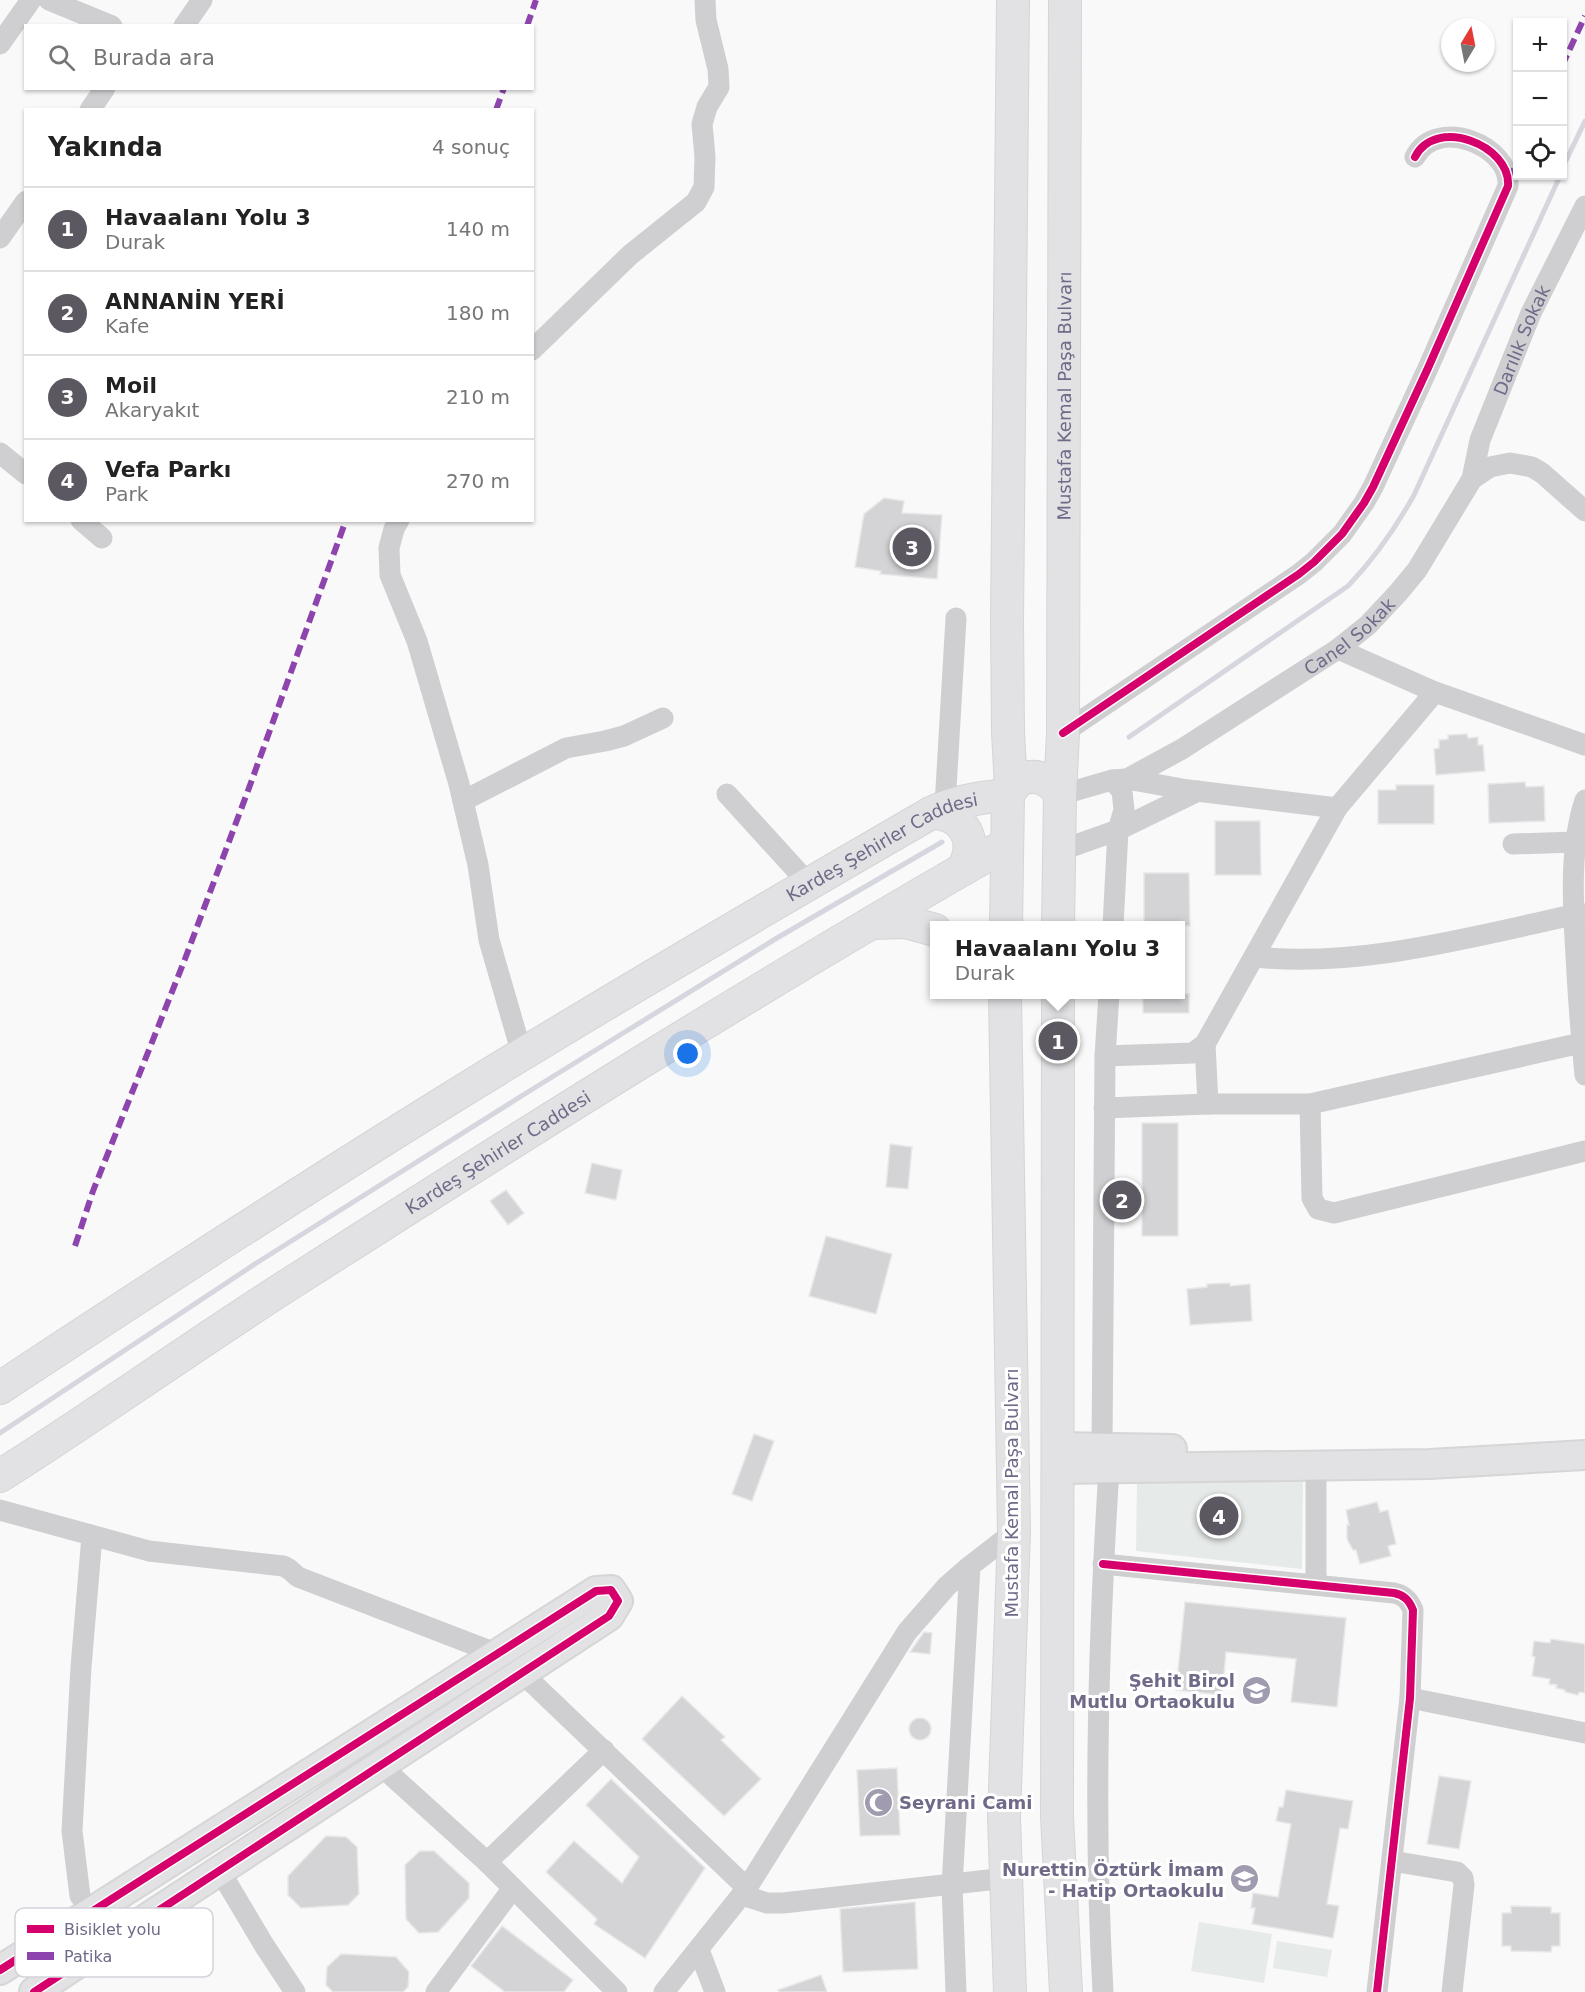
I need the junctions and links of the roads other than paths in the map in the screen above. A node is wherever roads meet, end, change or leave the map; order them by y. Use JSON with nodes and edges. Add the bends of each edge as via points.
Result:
{"nodes":[{"id":1,"x":31,"y":0,"type":"edge"},
{"id":2,"x":49,"y":0,"type":"edge"},
{"id":3,"x":202,"y":0,"type":"edge"},
{"id":4,"x":705,"y":0,"type":"edge"},
{"id":5,"x":1013,"y":0,"type":"edge"},
{"id":6,"x":1065,"y":0,"type":"edge"},
{"id":7,"x":107,"y":24,"type":"edge"},
{"id":8,"x":185,"y":24,"type":"edge"},
{"id":9,"x":0,"y":44,"type":"edge"},
{"id":10,"x":104,"y":90,"type":"edge"},
{"id":11,"x":91,"y":108,"type":"edge"},
{"id":12,"x":1415,"y":157,"type":"dead end"},
{"id":13,"x":24,"y":204,"type":"edge"},
{"id":14,"x":1585,"y":206,"type":"edge"},
{"id":15,"x":0,"y":238,"type":"edge"},
{"id":16,"x":534,"y":348,"type":"edge"},
{"id":17,"x":0,"y":453,"type":"edge"},
{"id":18,"x":24,"y":472,"type":"edge"},
{"id":19,"x":1472,"y":479,"type":"junction"},
{"id":20,"x":1585,"y":511,"type":"edge"},
{"id":21,"x":83,"y":522,"type":"edge"},
{"id":22,"x":398,"y":522,"type":"edge"},
{"id":23,"x":102,"y":538,"type":"dead end"},
{"id":24,"x":956,"y":618,"type":"dead end"},
{"id":25,"x":1338,"y":649,"type":"junction"},
{"id":26,"x":1435,"y":692,"type":"junction"},
{"id":27,"x":663,"y":718,"type":"dead end"},
{"id":28,"x":1063,"y":733,"type":"junction"},
{"id":29,"x":1585,"y":745,"type":"edge"},
{"id":30,"x":1182,"y":749,"type":"junction"},
{"id":31,"x":1119,"y":780,"type":"junction"},
{"id":32,"x":1193,"y":790,"type":"junction"},
{"id":33,"x":1009,"y":791,"type":"junction"},
{"id":34,"x":727,"y":794,"type":"dead end"},
{"id":35,"x":1060,"y":794,"type":"junction"},
{"id":36,"x":1585,"y":800,"type":"edge"},
{"id":37,"x":463,"y":801,"type":"junction"},
{"id":38,"x":1337,"y":808,"type":"junction"},
{"id":39,"x":938,"y":810,"type":"junction"},
{"id":40,"x":1118,"y":830,"type":"junction"},
{"id":41,"x":1576,"y":842,"type":"junction"},
{"id":42,"x":1059,"y":844,"type":"junction"},
{"id":43,"x":1513,"y":844,"type":"dead end"},
{"id":44,"x":1007,"y":847,"type":"junction"},
{"id":45,"x":962,"y":870,"type":"junction"},
{"id":46,"x":809,"y":884,"type":"junction"},
{"id":47,"x":1579,"y":914,"type":"edge"},
{"id":48,"x":1006,"y":921,"type":"edge"},
{"id":49,"x":1058,"y":921,"type":"edge"},
{"id":50,"x":1113,"y":921,"type":"edge"},
{"id":51,"x":873,"y":923,"type":"junction"},
{"id":52,"x":930,"y":929,"type":"edge"},
{"id":53,"x":1254,"y":957,"type":"junction"},
{"id":54,"x":1004,"y":999,"type":"edge"},
{"id":55,"x":1058,"y":999,"type":"edge"},
{"id":56,"x":1109,"y":999,"type":"edge"},
{"id":57,"x":1581,"y":1043,"type":"junction"},
{"id":58,"x":1205,"y":1044,"type":"junction"},
{"id":59,"x":522,"y":1054,"type":"junction"},
{"id":60,"x":1105,"y":1056,"type":"junction"},
{"id":61,"x":1585,"y":1075,"type":"edge"},
{"id":62,"x":1208,"y":1104,"type":"junction"},
{"id":63,"x":1310,"y":1104,"type":"junction"},
{"id":64,"x":1104,"y":1108,"type":"junction"},
{"id":65,"x":1585,"y":1150,"type":"edge"},
{"id":66,"x":0,"y":1388,"type":"edge"},
{"id":67,"x":1585,"y":1442,"type":"edge"},
{"id":68,"x":1585,"y":1455,"type":"edge"},
{"id":69,"x":1058,"y":1458,"type":"junction"},
{"id":70,"x":1105,"y":1458,"type":"junction"},
{"id":71,"x":1316,"y":1466,"type":"junction"},
{"id":72,"x":0,"y":1476,"type":"edge"},
{"id":73,"x":0,"y":1510,"type":"edge"},
{"id":74,"x":1014,"y":1532,"type":"junction"},
{"id":75,"x":92,"y":1536,"type":"junction"},
{"id":76,"x":1103,"y":1564,"type":"junction"},
{"id":77,"x":970,"y":1566,"type":"junction"},
{"id":78,"x":1316,"y":1585,"type":"junction"},
{"id":79,"x":498,"y":1654,"type":"junction"},
{"id":80,"x":522,"y":1673,"type":"junction"},
{"id":81,"x":1410,"y":1698,"type":"junction"},
{"id":82,"x":1585,"y":1733,"type":"edge"},
{"id":83,"x":604,"y":1750,"type":"junction"},
{"id":84,"x":381,"y":1766,"type":"junction"},
{"id":85,"x":1392,"y":1861,"type":"junction"},
{"id":86,"x":487,"y":1862,"type":"junction"},
{"id":87,"x":220,"y":1871,"type":"junction"},
{"id":88,"x":1006,"y":1878,"type":"junction"},
{"id":89,"x":952,"y":1886,"type":"junction"},
{"id":90,"x":513,"y":1888,"type":"junction"},
{"id":91,"x":744,"y":1892,"type":"junction"},
{"id":92,"x":80,"y":1896,"type":"dead end"},
{"id":93,"x":98,"y":1908,"type":"edge"},
{"id":94,"x":163,"y":1908,"type":"edge"},
{"id":95,"x":699,"y":1950,"type":"junction"},
{"id":96,"x":15,"y":1960,"type":"edge"},
{"id":97,"x":0,"y":1970,"type":"edge"},
{"id":98,"x":57,"y":1977,"type":"edge"},
{"id":99,"x":34,"y":1992,"type":"edge"},
{"id":100,"x":295,"y":1992,"type":"edge"},
{"id":101,"x":436,"y":1992,"type":"edge"},
{"id":102,"x":617,"y":1992,"type":"edge"},
{"id":103,"x":663,"y":1992,"type":"edge"},
{"id":104,"x":715,"y":1992,"type":"edge"},
{"id":105,"x":956,"y":1992,"type":"edge"},
{"id":106,"x":1010,"y":1992,"type":"edge"},
{"id":107,"x":1066,"y":1992,"type":"edge"},
{"id":108,"x":1103,"y":1992,"type":"edge"},
{"id":109,"x":1377,"y":1992,"type":"edge"},
{"id":110,"x":1452,"y":1992,"type":"edge"}],
"edges":[{"from":1,"to":9,"type":"street"},
{"from":2,"to":7,"type":"street"},
{"from":3,"to":8,"type":"street"},
{"from":4,"to":16,"type":"street","via":[[719,87],[702,124],[704,187],[696,202],[630,255]]},
{"from":5,"to":33,"type":"main road"},
{"from":6,"to":28,"type":"main road","name":"Mustafa Kemal Paşa Bulvarı"},
{"from":10,"to":11,"type":"street"},
{"from":12,"to":28,"type":"street","via":[[1422,146],[1435,138],[1466,140],[1483,147],[1498,161],[1508,175],[1508,186],[1364,503],[1342,534],[1299,574]]},
{"from":13,"to":15,"type":"street"},
{"from":14,"to":19,"type":"street","name":"Darılık Sokak","via":[[1531,314],[1480,440]]},
{"from":17,"to":18,"type":"street"},
{"from":19,"to":20,"type":"street","name":"Canel Sokak","via":[[1490,467],[1521,464],[1542,473]]},
{"from":19,"to":25,"type":"street","name":"Canel Sokak","via":[[1417,570],[1378,615]]},
{"from":21,"to":23,"type":"street"},
{"from":22,"to":37,"type":"street","via":[[389,548],[390,575],[417,640]]},
{"from":24,"to":39,"type":"street"},
{"from":25,"to":26,"type":"street"},
{"from":25,"to":30,"type":"street","name":"Canel Sokak"},
{"from":26,"to":29,"type":"street"},
{"from":26,"to":38,"type":"street"},
{"from":27,"to":37,"type":"street","via":[[624,736],[566,747]]},
{"from":28,"to":35,"type":"main road","name":"Mustafa Kemal Paşa Bulvarı"},
{"from":30,"to":31,"type":"street","name":"Canel Sokak"},
{"from":30,"to":32,"type":"street","via":[[1176,766],[1178,779]]},
{"from":31,"to":32,"type":"street"},
{"from":31,"to":35,"type":"street","name":"Canel Sokak"},
{"from":31,"to":40,"type":"street","via":[[1124,810]]},
{"from":32,"to":38,"type":"street"},
{"from":32,"to":40,"type":"street"},
{"from":33,"to":35,"type":"main road","via":[[1023,778],[1037,777]]},
{"from":33,"to":39,"type":"main road","name":"Kardeş Şehirler Caddesi"},
{"from":33,"to":44,"type":"main road"},
{"from":34,"to":46,"type":"street"},
{"from":35,"to":42,"type":"main road"},
{"from":36,"to":41,"type":"street"},
{"from":37,"to":59,"type":"street","via":[[489,940]]},
{"from":38,"to":53,"type":"street"},
{"from":39,"to":45,"type":"main road","via":[[965,831],[970,846]]},
{"from":39,"to":46,"type":"main road","name":"Kardeş Şehirler Caddesi"},
{"from":40,"to":42,"type":"street"},
{"from":40,"to":50,"type":"street"},
{"from":41,"to":43,"type":"street"},
{"from":41,"to":47,"type":"street"},
{"from":42,"to":44,"type":"main road","via":[[1048,855],[1035,860],[1018,857]]},
{"from":42,"to":49,"type":"main road"},
{"from":44,"to":45,"type":"main road","name":"Kardeş Şehirler Caddesi"},
{"from":44,"to":48,"type":"main road"},
{"from":45,"to":51,"type":"main road","name":"Kardeş Şehirler Caddesi"},
{"from":46,"to":59,"type":"main road","name":"Kardeş Şehirler Caddesi"},
{"from":47,"to":53,"type":"street","via":[[1441,943],[1340,958]]},
{"from":47,"to":57,"type":"street"},
{"from":51,"to":52,"type":"main road","via":[[906,922]]},
{"from":51,"to":72,"type":"main road","name":"Kardeş Şehirler Caddesi","via":[[645,1060],[316,1267]]},
{"from":53,"to":58,"type":"street"},
{"from":54,"to":74,"type":"main road","name":"Mustafa Kemal Paşa Bulvarı"},
{"from":55,"to":69,"type":"main road"},
{"from":56,"to":60,"type":"street"},
{"from":57,"to":61,"type":"street"},
{"from":57,"to":63,"type":"street"},
{"from":58,"to":60,"type":"street","via":[[1192,1053]]},
{"from":58,"to":62,"type":"street"},
{"from":59,"to":66,"type":"main road","name":"Kardeş Şehirler Caddesi","via":[[185,1266]]},
{"from":60,"to":64,"type":"street"},
{"from":62,"to":63,"type":"street"},
{"from":62,"to":64,"type":"street"},
{"from":63,"to":65,"type":"street","via":[[1312,1198],[1317,1209],[1334,1213]]},
{"from":64,"to":70,"type":"street"},
{"from":67,"to":70,"type":"street"},
{"from":68,"to":71,"type":"street"},
{"from":69,"to":70,"type":"street"},
{"from":69,"to":107,"type":"main road","via":[[1057,1817]]},
{"from":70,"to":71,"type":"street"},
{"from":70,"to":76,"type":"street"},
{"from":71,"to":78,"type":"street"},
{"from":73,"to":75,"type":"street"},
{"from":74,"to":77,"type":"street"},
{"from":74,"to":88,"type":"main road","name":"Mustafa Kemal Paşa Bulvarı","via":[[1004,1817]]},
{"from":75,"to":79,"type":"street","via":[[149,1551],[283,1566],[298,1577]]},
{"from":75,"to":92,"type":"street","via":[[72,1831]]},
{"from":76,"to":78,"type":"street"},
{"from":76,"to":108,"type":"street","via":[[1097,1819]]},
{"from":77,"to":89,"type":"street"},
{"from":77,"to":91,"type":"street","via":[[907,1632]]},
{"from":78,"to":81,"type":"street","via":[[1394,1593],[1406,1598],[1413,1610]]},
{"from":79,"to":80,"type":"street","via":[[596,1591],[611,1590],[618,1601],[609,1616]]},
{"from":79,"to":93,"type":"street"},
{"from":80,"to":83,"type":"street"},
{"from":80,"to":84,"type":"street"},
{"from":81,"to":82,"type":"street"},
{"from":81,"to":85,"type":"street"},
{"from":83,"to":86,"type":"street"},
{"from":83,"to":91,"type":"street"},
{"from":84,"to":86,"type":"street"},
{"from":84,"to":87,"type":"street"},
{"from":85,"to":109,"type":"street"},
{"from":85,"to":110,"type":"street","via":[[1457,1872],[1463,1878]]},
{"from":86,"to":90,"type":"street"},
{"from":87,"to":94,"type":"street"},
{"from":87,"to":100,"type":"street"},
{"from":88,"to":89,"type":"street"},
{"from":88,"to":106,"type":"main road","name":"Mustafa Kemal Paşa Bulvarı"},
{"from":89,"to":91,"type":"street","via":[[783,1903],[767,1903]]},
{"from":89,"to":105,"type":"street"},
{"from":90,"to":101,"type":"street"},
{"from":90,"to":102,"type":"street"},
{"from":91,"to":95,"type":"street"},
{"from":95,"to":103,"type":"street"},
{"from":95,"to":104,"type":"street"},
{"from":96,"to":97,"type":"street"},
{"from":98,"to":99,"type":"street"}]}
